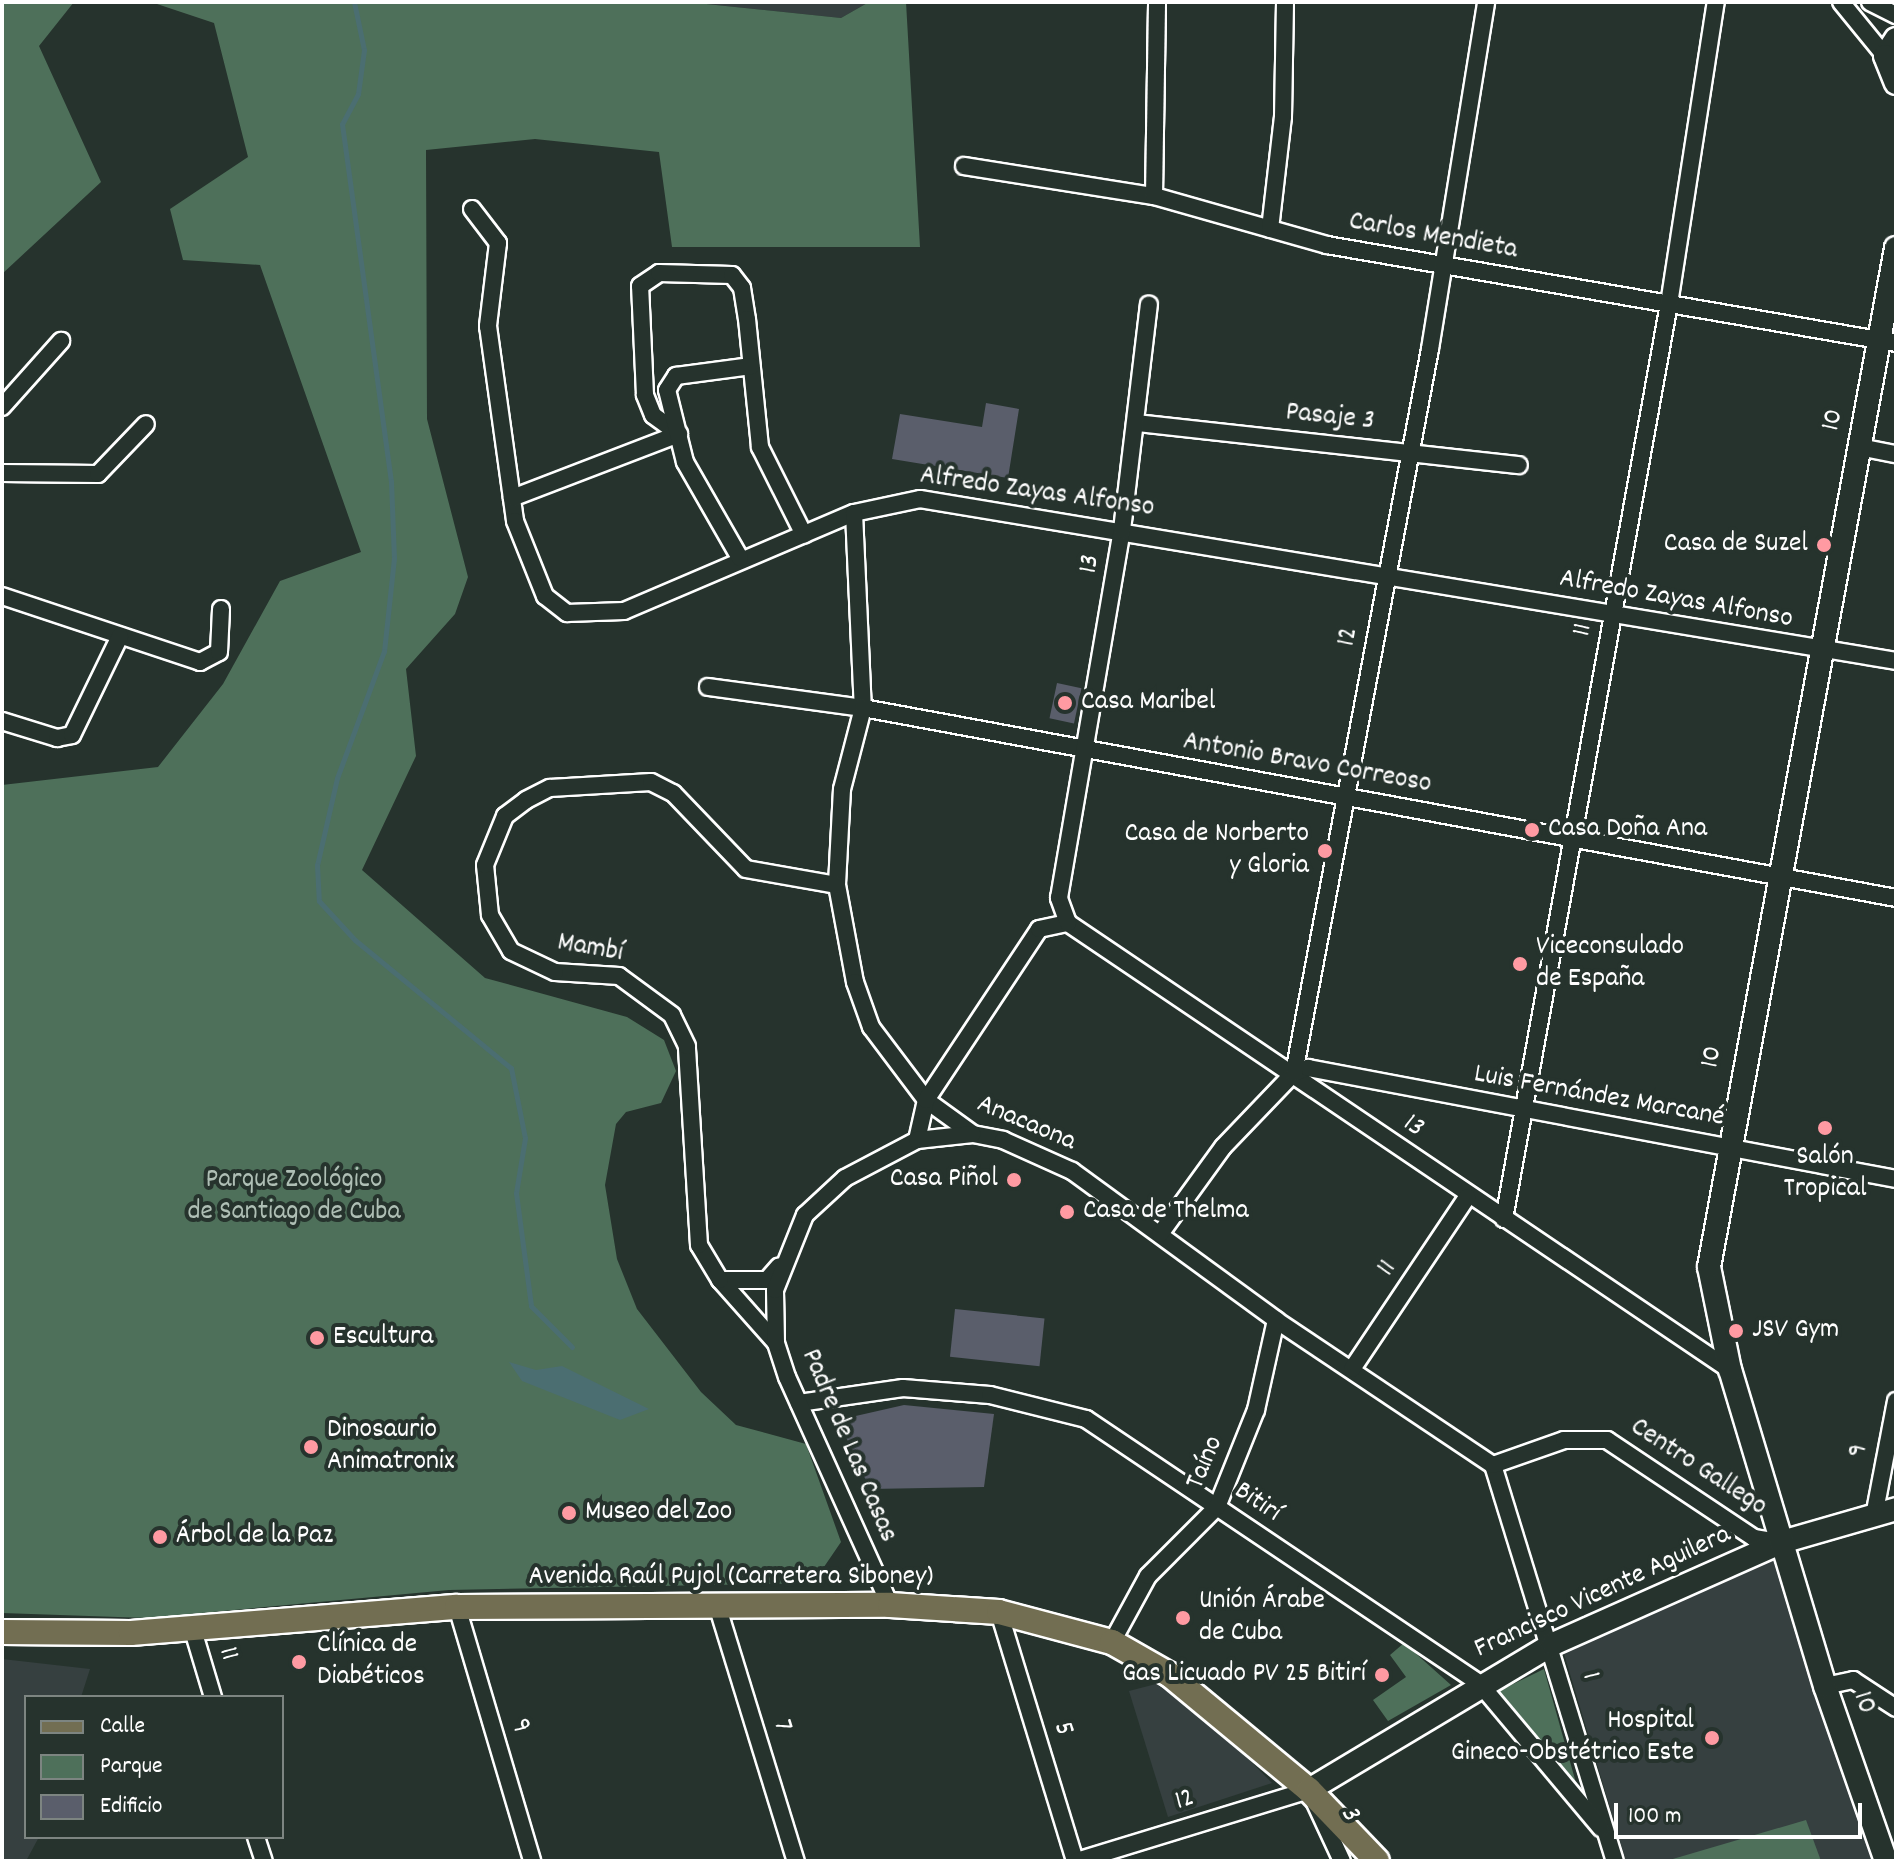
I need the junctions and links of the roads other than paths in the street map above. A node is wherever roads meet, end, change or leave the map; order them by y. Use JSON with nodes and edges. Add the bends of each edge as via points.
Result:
{"nodes":[{"id":1,"x":1157,"y":2,"type":"edge"},
{"id":2,"x":1285,"y":2,"type":"edge"},
{"id":3,"x":1486,"y":2,"type":"edge"},
{"id":4,"x":1716,"y":2,"type":"edge"},
{"id":5,"x":1841,"y":2,"type":"edge"},
{"id":6,"x":1870,"y":2,"type":"edge"},
{"id":7,"x":1896,"y":15,"type":"edge"},
{"id":8,"x":1891,"y":48,"type":"edge"},
{"id":9,"x":1896,"y":83,"type":"edge"},
{"id":10,"x":964,"y":166,"type":"dead end"},
{"id":11,"x":1154,"y":196,"type":"junction"},
{"id":12,"x":472,"y":209,"type":"dead end"},
{"id":13,"x":1270,"y":229,"type":"junction"},
{"id":14,"x":1896,"y":248,"type":"edge"},
{"id":15,"x":1444,"y":265,"type":"junction"},
{"id":16,"x":1669,"y":304,"type":"junction"},
{"id":17,"x":1149,"y":305,"type":"dead end"},
{"id":18,"x":61,"y":341,"type":"dead end"},
{"id":19,"x":1887,"y":341,"type":"edge"},
{"id":20,"x":751,"y":366,"type":"junction"},
{"id":21,"x":2,"y":407,"type":"edge"},
{"id":22,"x":1137,"y":423,"type":"junction"},
{"id":23,"x":146,"y":424,"type":"dead end"},
{"id":24,"x":679,"y":434,"type":"junction"},
{"id":25,"x":1859,"y":447,"type":"junction"},
{"id":26,"x":1411,"y":453,"type":"junction"},
{"id":27,"x":1896,"y":454,"type":"edge"},
{"id":28,"x":1519,"y":465,"type":"dead end"},
{"id":29,"x":2,"y":473,"type":"edge"},
{"id":30,"x":512,"y":498,"type":"junction"},
{"id":31,"x":854,"y":513,"type":"junction"},
{"id":32,"x":1122,"y":530,"type":"junction"},
{"id":33,"x":804,"y":535,"type":"junction"},
{"id":34,"x":740,"y":558,"type":"junction"},
{"id":35,"x":1386,"y":574,"type":"junction"},
{"id":36,"x":2,"y":596,"type":"edge"},
{"id":37,"x":221,"y":609,"type":"dead end"},
{"id":38,"x":1613,"y":616,"type":"junction"},
{"id":39,"x":120,"y":636,"type":"junction"},
{"id":40,"x":1822,"y":652,"type":"junction"},
{"id":41,"x":1896,"y":661,"type":"edge"},
{"id":42,"x":708,"y":687,"type":"dead end"},
{"id":43,"x":863,"y":708,"type":"junction"},
{"id":44,"x":2,"y":721,"type":"edge"},
{"id":45,"x":1088,"y":750,"type":"junction"},
{"id":46,"x":1348,"y":797,"type":"junction"},
{"id":47,"x":1571,"y":839,"type":"junction"},
{"id":48,"x":1777,"y":878,"type":"junction"},
{"id":49,"x":837,"y":885,"type":"junction"},
{"id":50,"x":1896,"y":898,"type":"edge"},
{"id":51,"x":1068,"y":923,"type":"junction"},
{"id":52,"x":1294,"y":1073,"type":"junction"},
{"id":53,"x":926,"y":1100,"type":"junction"},
{"id":54,"x":1523,"y":1110,"type":"junction"},
{"id":55,"x":973,"y":1134,"type":"junction"},
{"id":56,"x":917,"y":1140,"type":"junction"},
{"id":57,"x":1727,"y":1147,"type":"junction"},
{"id":58,"x":1896,"y":1179,"type":"edge"},
{"id":59,"x":1467,"y":1197,"type":"junction"},
{"id":60,"x":1504,"y":1219,"type":"junction"},
{"id":61,"x":1160,"y":1234,"type":"junction"},
{"id":62,"x":780,"y":1265,"type":"junction"},
{"id":63,"x":720,"y":1280,"type":"junction"},
{"id":64,"x":1276,"y":1320,"type":"junction"},
{"id":65,"x":776,"y":1343,"type":"junction"},
{"id":66,"x":1352,"y":1369,"type":"junction"},
{"id":67,"x":1730,"y":1370,"type":"junction"},
{"id":68,"x":1896,"y":1401,"type":"edge"},
{"id":69,"x":799,"y":1403,"type":"junction"},
{"id":70,"x":1493,"y":1465,"type":"junction"},
{"id":71,"x":1217,"y":1507,"type":"junction"},
{"id":72,"x":1886,"y":1510,"type":"edge"},
{"id":73,"x":1782,"y":1542,"type":"junction"},
{"id":74,"x":717,"y":1605,"type":"junction"},
{"id":75,"x":890,"y":1605,"type":"junction"},
{"id":76,"x":457,"y":1607,"type":"junction"},
{"id":77,"x":999,"y":1612,"type":"junction"},
{"id":78,"x":192,"y":1627,"type":"junction"},
{"id":79,"x":2,"y":1632,"type":"edge"},
{"id":80,"x":1112,"y":1642,"type":"junction"},
{"id":81,"x":1553,"y":1644,"type":"junction"},
{"id":82,"x":1480,"y":1684,"type":"junction"},
{"id":83,"x":1825,"y":1686,"type":"junction"},
{"id":84,"x":212,"y":1695,"type":"edge"},
{"id":85,"x":1896,"y":1708,"type":"edge"},
{"id":86,"x":1309,"y":1790,"type":"junction"},
{"id":87,"x":1605,"y":1832,"type":"junction"},
{"id":88,"x":257,"y":1839,"type":"edge"},
{"id":89,"x":264,"y":1861,"type":"edge"},
{"id":90,"x":532,"y":1861,"type":"edge"},
{"id":91,"x":796,"y":1861,"type":"edge"},
{"id":92,"x":1076,"y":1861,"type":"edge"},
{"id":93,"x":1342,"y":1861,"type":"edge"},
{"id":94,"x":1377,"y":1861,"type":"edge"},
{"id":95,"x":1615,"y":1861,"type":"edge"},
{"id":96,"x":1886,"y":1861,"type":"edge"}],
"edges":[{"from":1,"to":11,"type":"street"},
{"from":2,"to":13,"type":"street","via":[[1283,117]]},
{"from":3,"to":15,"type":"street","name":"12"},
{"from":4,"to":16,"type":"street","name":"11"},
{"from":5,"to":8,"type":"street"},
{"from":6,"to":7,"type":"street"},
{"from":8,"to":9,"type":"main road"},
{"from":10,"to":11,"type":"street","name":"Carlos Mendieta"},
{"from":11,"to":13,"type":"street","name":"Carlos Mendieta"},
{"from":12,"to":30,"type":"street","name":"Alfredo Zayas Alfonso","via":[[498,243],[488,326]]},
{"from":13,"to":15,"type":"street","name":"Carlos Mendieta"},
{"from":14,"to":19,"type":"main road","name":"10"},
{"from":15,"to":16,"type":"street","name":"Carlos Mendieta"},
{"from":15,"to":26,"type":"street","name":"12"},
{"from":16,"to":19,"type":"street","name":"Carlos Mendieta"},
{"from":16,"to":38,"type":"street","name":"11"},
{"from":17,"to":22,"type":"street","name":"13"},
{"from":18,"to":21,"type":"street"},
{"from":19,"to":25,"type":"main road","name":"10"},
{"from":20,"to":24,"type":"street","via":[[676,376],[667,390]]},
{"from":20,"to":24,"type":"street","via":[[742,288],[732,275],[705,271],[644,279],[638,325],[645,395],[653,415]]},
{"from":20,"to":33,"type":"street","via":[[760,447]]},
{"from":22,"to":26,"type":"street","name":"Pasaje 3"},
{"from":22,"to":32,"type":"street","name":"13"},
{"from":23,"to":29,"type":"street","via":[[98,474]]},
{"from":24,"to":30,"type":"street"},
{"from":24,"to":34,"type":"street","via":[[704,502]]},
{"from":25,"to":27,"type":"street"},
{"from":25,"to":40,"type":"main road","name":"10"},
{"from":26,"to":28,"type":"street","name":"Pasaje 3"},
{"from":26,"to":35,"type":"street","name":"12"},
{"from":30,"to":34,"type":"street","name":"Alfredo Zayas Alfonso","via":[[532,571],[545,596],[567,613],[624,611]]},
{"from":31,"to":32,"type":"street","name":"Alfredo Zayas Alfonso","via":[[920,499]]},
{"from":31,"to":33,"type":"street","name":"Alfredo Zayas Alfonso"},
{"from":31,"to":43,"type":"street","name":"Anacaona"},
{"from":32,"to":35,"type":"street","name":"Alfredo Zayas Alfonso"},
{"from":32,"to":45,"type":"street","name":"13"},
{"from":33,"to":34,"type":"street","name":"Alfredo Zayas Alfonso"},
{"from":35,"to":38,"type":"street","name":"Alfredo Zayas Alfonso"},
{"from":35,"to":46,"type":"street","name":"12"},
{"from":36,"to":39,"type":"street"},
{"from":37,"to":39,"type":"street","via":[[219,652],[211,660],[200,662]]},
{"from":38,"to":40,"type":"street","name":"Alfredo Zayas Alfonso"},
{"from":38,"to":47,"type":"street","name":"11"},
{"from":39,"to":44,"type":"street","via":[[72,735],[57,738]]},
{"from":40,"to":41,"type":"street","name":"Alfredo Zayas Alfonso"},
{"from":40,"to":48,"type":"main road","name":"10"},
{"from":42,"to":43,"type":"street","name":"Antonio Bravo Correoso"},
{"from":43,"to":45,"type":"street","name":"Antonio Bravo Correoso"},
{"from":43,"to":49,"type":"street","name":"Anacaona","via":[[842,789]]},
{"from":45,"to":46,"type":"street","name":"Antonio Bravo Correoso"},
{"from":45,"to":51,"type":"street","name":"13","via":[[1059,898]]},
{"from":46,"to":47,"type":"street","name":"Antonio Bravo Correoso"},
{"from":46,"to":52,"type":"street","name":"12"},
{"from":47,"to":48,"type":"street","name":"Antonio Bravo Correoso"},
{"from":47,"to":54,"type":"street","name":"11"},
{"from":48,"to":50,"type":"street","name":"Antonio Bravo Correoso"},
{"from":48,"to":57,"type":"main road","name":"10"},
{"from":49,"to":53,"type":"street","name":"Anacaona","via":[[855,982],[871,1027]]},
{"from":49,"to":63,"type":"street","name":"Mambí","via":[[746,869],[673,793],[651,782],[550,788],[505,816],[485,865],[490,915],[511,951],[555,972],[619,976],[672,1015],[687,1046],[699,1245]]},
{"from":51,"to":52,"type":"street","name":"13"},
{"from":51,"to":53,"type":"street","via":[[1039,929]]},
{"from":52,"to":54,"type":"street","name":"Luis Fernández Marcané","via":[[1308,1068]]},
{"from":52,"to":59,"type":"street","name":"13"},
{"from":52,"to":61,"type":"street","via":[[1223,1147]]},
{"from":53,"to":55,"type":"street","name":"Anacaona"},
{"from":53,"to":56,"type":"street"},
{"from":54,"to":57,"type":"street","name":"Luis Fernández Marcané"},
{"from":54,"to":60,"type":"street","name":"11"},
{"from":55,"to":56,"type":"street","name":"Padre de Las Casas"},
{"from":55,"to":61,"type":"street","name":"Anacaona","via":[[1003,1140],[1072,1171]]},
{"from":56,"to":62,"type":"street","name":"Padre de Las Casas","via":[[867,1162],[824,1195],[805,1215]]},
{"from":57,"to":58,"type":"street","name":"Luis Fernández Marcané"},
{"from":57,"to":67,"type":"main road","name":"10","via":[[1709,1267]]},
{"from":59,"to":60,"type":"street","name":"13"},
{"from":59,"to":66,"type":"street","name":"11"},
{"from":60,"to":67,"type":"street","name":"13"},
{"from":61,"to":64,"type":"street","name":"Anacaona"},
{"from":62,"to":63,"type":"street","via":[[767,1280]]},
{"from":62,"to":65,"type":"street","name":"Padre de Las Casas"},
{"from":63,"to":65,"type":"street","name":"Mambí"},
{"from":64,"to":66,"type":"street","name":"Anacaona"},
{"from":64,"to":71,"type":"street","name":"Taíno","via":[[1256,1410]]},
{"from":65,"to":69,"type":"street","name":"Padre de Las Casas"},
{"from":66,"to":70,"type":"street","name":"Anacaona"},
{"from":67,"to":73,"type":"main road","name":"10"},
{"from":68,"to":72,"type":"street","name":"9"},
{"from":69,"to":71,"type":"street","name":"Bitirí","via":[[903,1388],[990,1395],[1086,1419]]},
{"from":69,"to":75,"type":"street","name":"Padre de Las Casas"},
{"from":70,"to":73,"type":"street","name":"Centro Gallego","via":[[1564,1440],[1607,1440],[1754,1538]]},
{"from":70,"to":81,"type":"street"},
{"from":71,"to":80,"type":"street","name":"Taíno","via":[[1148,1576]]},
{"from":71,"to":82,"type":"street","name":"Bitirí"},
{"from":72,"to":73,"type":"main road","name":"Francisco Vicente Aguilera"},
{"from":73,"to":81,"type":"main road","name":"Francisco Vicente Aguilera"},
{"from":73,"to":83,"type":"main road","name":"10"},
{"from":74,"to":75,"type":"main road","name":"Avenida Raúl Pujol (Carretera Siboney)"},
{"from":74,"to":76,"type":"main road","name":"Avenida Raúl Pujol (Carretera Siboney)"},
{"from":74,"to":91,"type":"street","name":"7"},
{"from":75,"to":77,"type":"main road","name":"Avenida Raúl Pujol (Carretera Siboney)"},
{"from":76,"to":78,"type":"main road","name":"Avenida Raúl Pujol (Carretera Siboney)"},
{"from":76,"to":90,"type":"street","name":"9"},
{"from":77,"to":80,"type":"main road","name":"Avenida Raúl Pujol (Carretera Siboney)"},
{"from":77,"to":92,"type":"street","name":"5"},
{"from":78,"to":79,"type":"main road","name":"Avenida Raúl Pujol (Carretera Siboney)"},
{"from":78,"to":84,"type":"street","name":"11"},
{"from":80,"to":86,"type":"main road","name":"Avenida Raúl Pujol (Carretera Siboney)","via":[[1216,1709]]},
{"from":81,"to":82,"type":"main road","name":"Francisco Vicente Aguilera"},
{"from":81,"to":87,"type":"street","name":"1"},
{"from":82,"to":86,"type":"main road","name":"Francisco Vicente Aguilera"},
{"from":82,"to":87,"type":"street","name":"Bitirí"},
{"from":83,"to":85,"type":"street","via":[[1853,1680]]},
{"from":83,"to":96,"type":"main road","name":"10"},
{"from":86,"to":92,"type":"street","name":"12"},
{"from":86,"to":93,"type":"street","name":"3"},
{"from":86,"to":94,"type":"main road","name":"Avenida Raúl Pujol (Carretera Siboney)"},
{"from":87,"to":95,"type":"street","name":"1"},
{"from":88,"to":89,"type":"street"}]}
